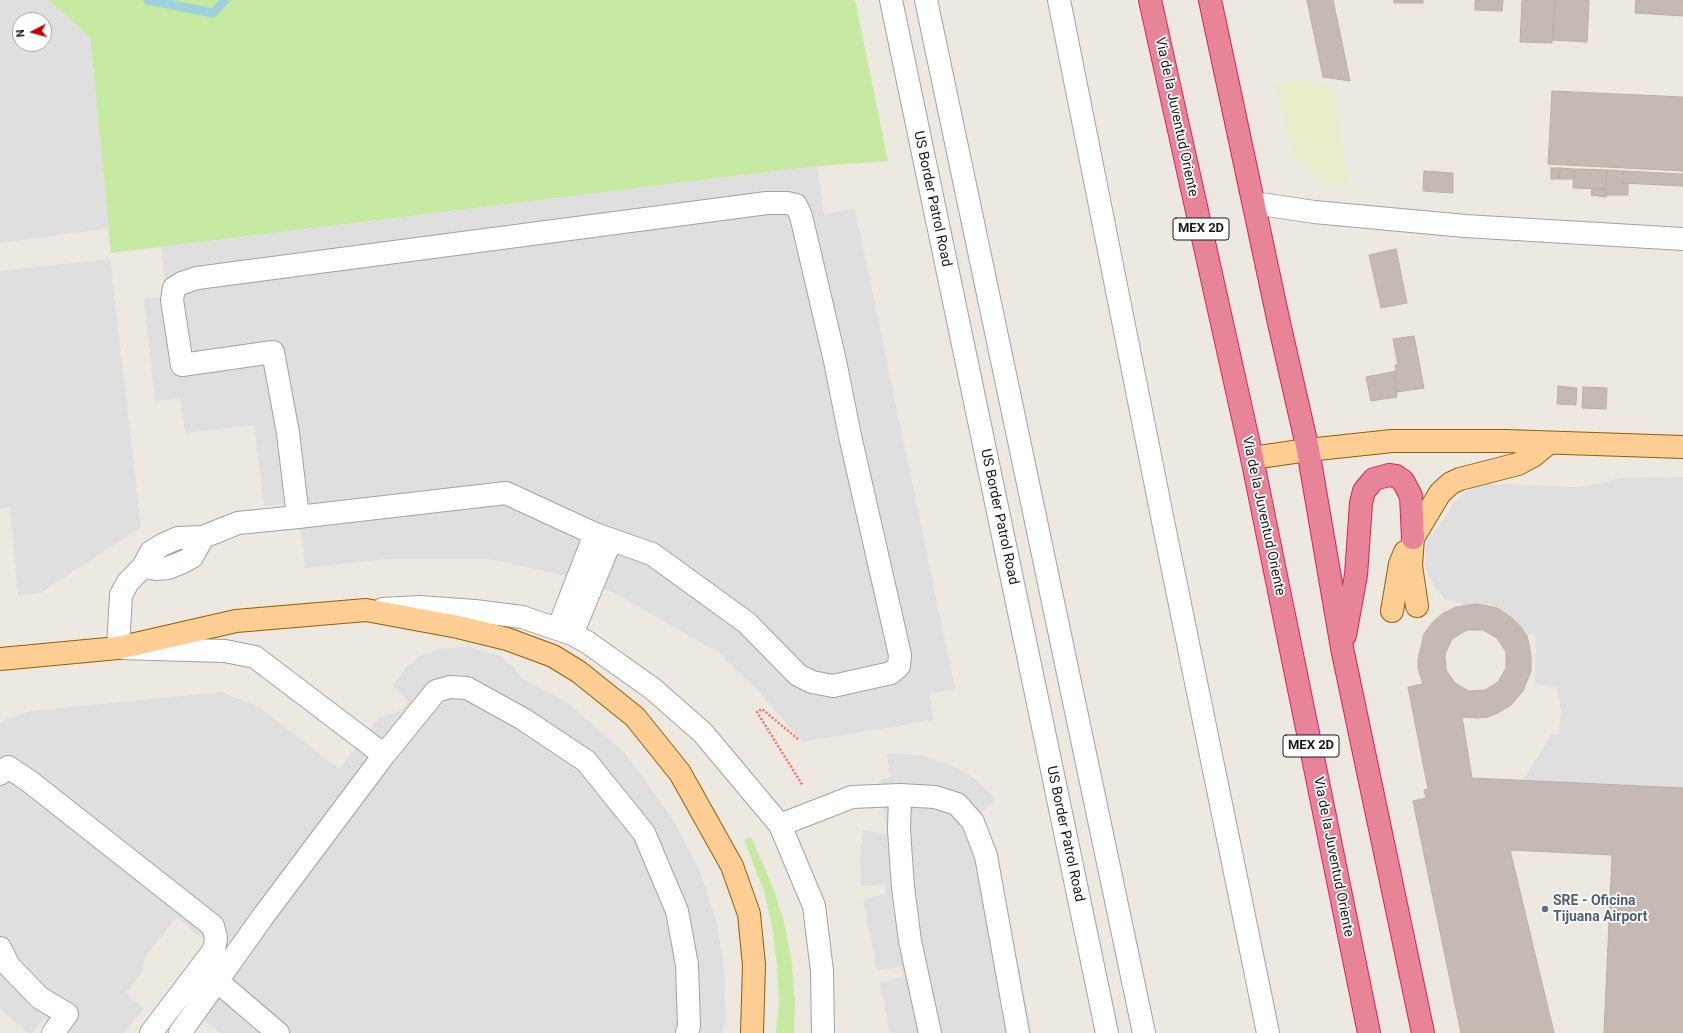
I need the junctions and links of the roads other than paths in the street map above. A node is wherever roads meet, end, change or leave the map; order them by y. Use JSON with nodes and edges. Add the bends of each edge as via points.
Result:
{"nodes":[{"id":1,"x":891,"y":0,"type":"edge"},
{"id":2,"x":926,"y":0,"type":"edge"},
{"id":3,"x":1059,"y":0,"type":"edge"},
{"id":4,"x":1150,"y":0,"type":"edge"},
{"id":5,"x":1210,"y":0,"type":"edge"},
{"id":6,"x":1254,"y":203,"type":"junction"},
{"id":7,"x":1683,"y":239,"type":"edge"},
{"id":8,"x":1549,"y":443,"type":"junction"},
{"id":9,"x":1683,"y":447,"type":"edge"},
{"id":10,"x":1308,"y":450,"type":"junction"},
{"id":11,"x":1252,"y":458,"type":"junction"},
{"id":12,"x":298,"y":518,"type":"junction"},
{"id":13,"x":603,"y":537,"type":"junction"},
{"id":14,"x":1413,"y":538,"type":"junction"},
{"id":15,"x":366,"y":610,"type":"junction"},
{"id":16,"x":565,"y":632,"type":"junction"},
{"id":17,"x":118,"y":648,"type":"junction"},
{"id":18,"x":1342,"y":648,"type":"junction"},
{"id":19,"x":0,"y":659,"type":"edge"},
{"id":20,"x":384,"y":755,"type":"junction"},
{"id":21,"x":0,"y":774,"type":"edge"},
{"id":22,"x":900,"y":795,"type":"junction"},
{"id":23,"x":780,"y":825,"type":"junction"},
{"id":24,"x":0,"y":948,"type":"edge"},
{"id":25,"x":217,"y":981,"type":"junction"},
{"id":26,"x":53,"y":1033,"type":"edge"},
{"id":27,"x":151,"y":1033,"type":"edge"},
{"id":28,"x":180,"y":1033,"type":"edge"},
{"id":29,"x":278,"y":1033,"type":"edge"},
{"id":30,"x":687,"y":1033,"type":"edge"},
{"id":31,"x":752,"y":1033,"type":"edge"},
{"id":32,"x":823,"y":1033,"type":"edge"},
{"id":33,"x":930,"y":1033,"type":"edge"},
{"id":34,"x":1018,"y":1033,"type":"edge"},
{"id":35,"x":1107,"y":1033,"type":"edge"},
{"id":36,"x":1144,"y":1033,"type":"edge"},
{"id":37,"x":1268,"y":1033,"type":"edge"},
{"id":38,"x":1369,"y":1033,"type":"edge"},
{"id":39,"x":1423,"y":1033,"type":"edge"}],
"edges":[{"from":1,"to":35,"type":"street","name":"US Border Patrol Road"},
{"from":2,"to":36,"type":"street"},
{"from":3,"to":37,"type":"street"},
{"from":4,"to":11,"type":"highway","name":"Via de la Juventud Oriente","number":"MEX 2D"},
{"from":5,"to":6,"type":"highway","number":"MEX 2D"},
{"from":6,"to":7,"type":"street","via":[[1314,212],[1457,226]]},
{"from":6,"to":10,"type":"highway","number":"MEX 2D"},
{"from":8,"to":9,"type":"main road"},
{"from":8,"to":10,"type":"main road","via":[[1392,442]]},
{"from":8,"to":14,"type":"main road","via":[[1518,464],[1460,479],[1451,484],[1440,493]]},
{"from":10,"to":11,"type":"main road"},
{"from":10,"to":18,"type":"highway","number":"MEX 2D"},
{"from":11,"to":38,"type":"highway","name":"Via de la Juventud Oriente","number":"MEX 2D"},
{"from":12,"to":13,"type":"street","via":[[506,493]]},
{"from":12,"to":13,"type":"street","via":[[288,433],[273,352],[182,365],[172,300],[174,288],[182,283],[205,277],[767,203],[787,203],[796,206],[835,361],[900,655],[899,666],[891,673],[833,686],[812,682],[798,675],[747,623],[652,554]]},
{"from":12,"to":17,"type":"street","via":[[238,523],[203,537],[192,557],[183,562],[168,568],[143,567],[128,582],[121,595]]},
{"from":13,"to":16,"type":"street"},
{"from":14,"to":14,"type":"main road","via":[[1411,566],[1404,609],[1398,575],[1405,552]]},
{"from":14,"to":18,"type":"highway","via":[[1411,496],[1403,481],[1389,475],[1374,479],[1364,491],[1361,503],[1356,575]]},
{"from":15,"to":16,"type":"street","via":[[419,607],[475,610],[522,617]]},
{"from":15,"to":17,"type":"main road","via":[[236,621]]},
{"from":15,"to":31,"type":"main road","via":[[507,639],[553,656],[579,672],[635,716],[680,773],[732,866],[749,914],[754,965]]},
{"from":16,"to":23,"type":"street","via":[[587,642],[653,689],[703,733]]},
{"from":17,"to":19,"type":"main road"},
{"from":17,"to":20,"type":"street","via":[[225,651],[255,657]]},
{"from":18,"to":39,"type":"highway","number":"MEX 2D"},
{"from":20,"to":25,"type":"street"},
{"from":20,"to":30,"type":"street","via":[[436,690],[450,687],[467,688],[523,719],[586,761],[644,833],[677,911],[687,965]]},
{"from":21,"to":27,"type":"street","via":[[8,767],[29,781],[213,926],[216,938],[214,950]]},
{"from":22,"to":23,"type":"street","via":[[852,797]]},
{"from":22,"to":33,"type":"street","via":[[899,830],[903,887],[910,941]]},
{"from":22,"to":34,"type":"street","via":[[935,797],[957,804],[973,822],[986,856]]},
{"from":23,"to":32,"type":"street","via":[[814,906],[822,971]]},
{"from":24,"to":26,"type":"street","via":[[8,966],[40,998],[66,1014]]},
{"from":25,"to":28,"type":"street"},
{"from":25,"to":29,"type":"street"}]}
